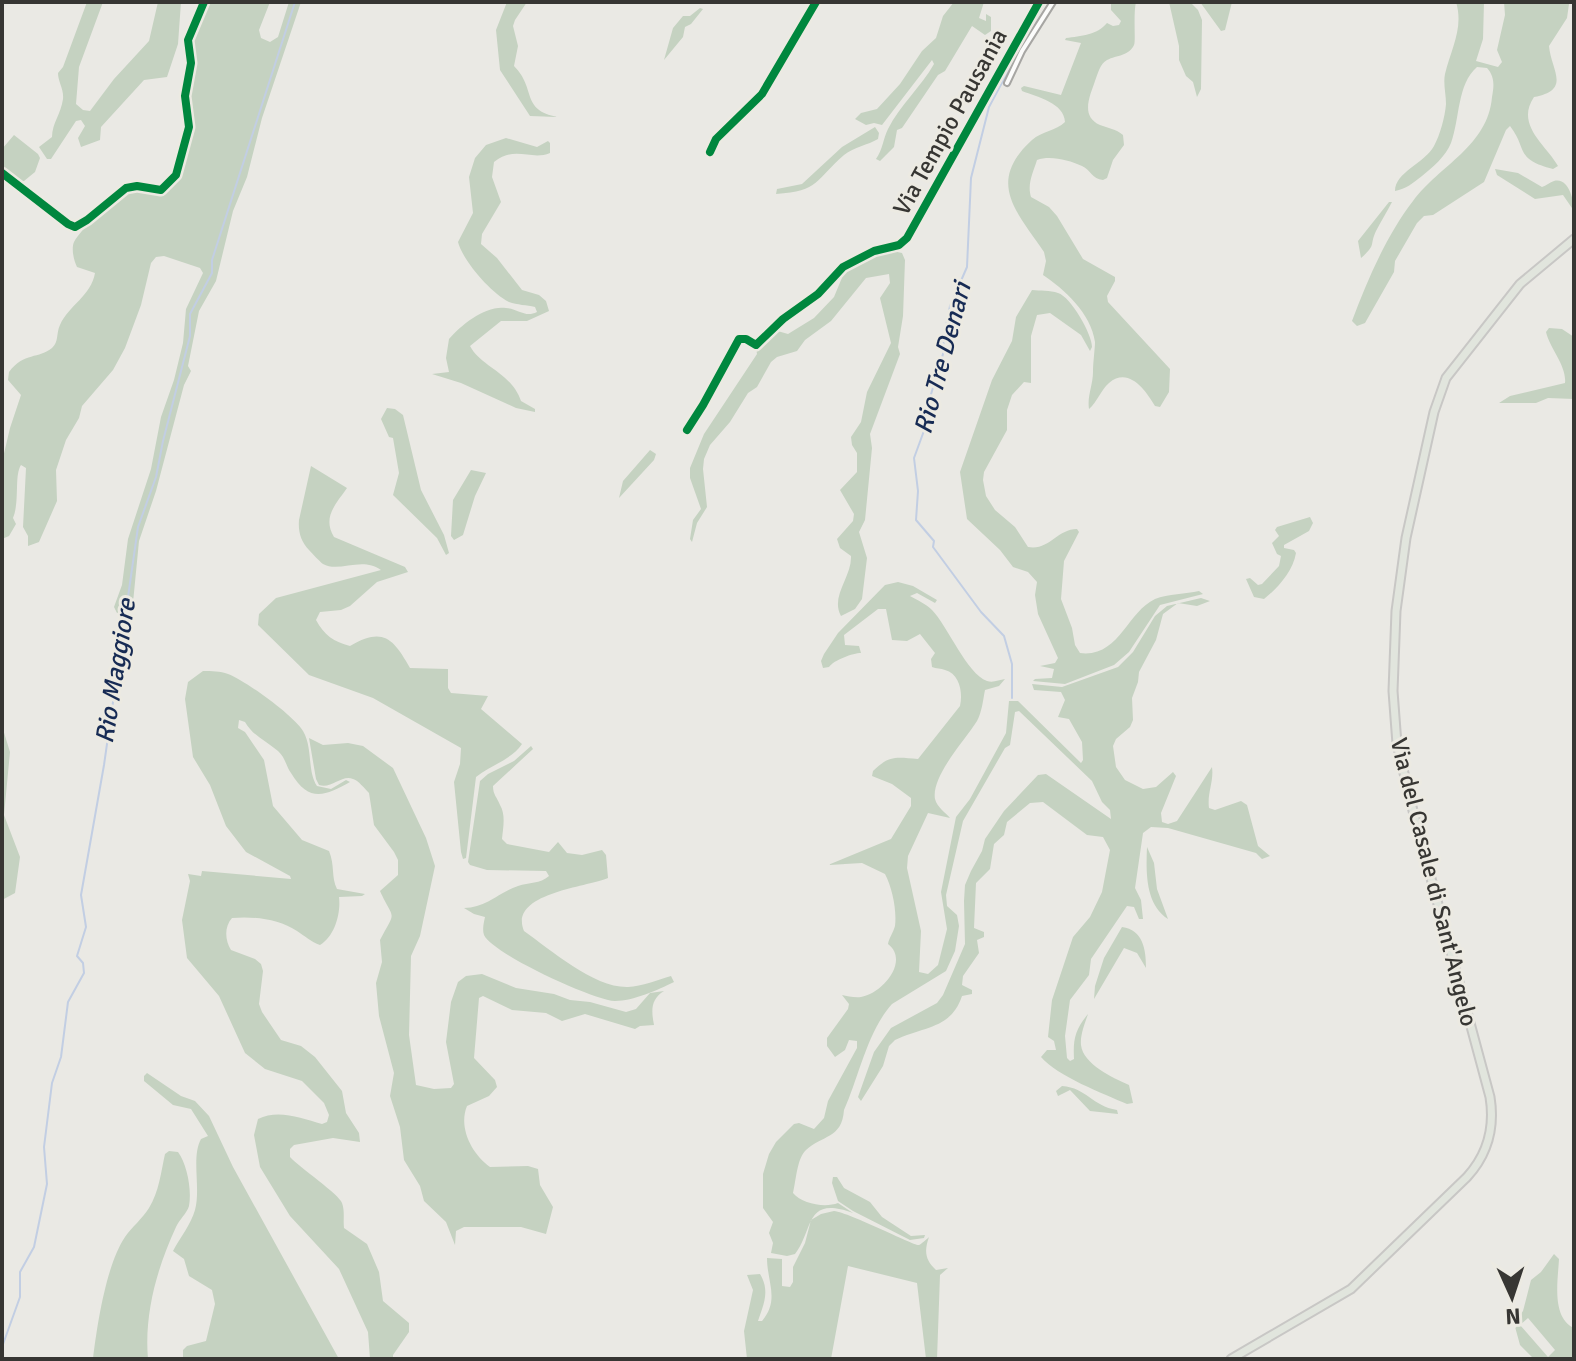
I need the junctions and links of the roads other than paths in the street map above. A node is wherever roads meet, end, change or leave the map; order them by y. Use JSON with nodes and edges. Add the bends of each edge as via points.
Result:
{"nodes":[{"id":1,"x":204,"y":2,"type":"edge"},
{"id":2,"x":816,"y":2,"type":"edge"},
{"id":3,"x":1039,"y":2,"type":"edge"},
{"id":4,"x":1053,"y":2,"type":"edge"},
{"id":5,"x":1007,"y":83,"type":"dead end"},
{"id":6,"x":710,"y":152,"type":"dead end"},
{"id":7,"x":2,"y":173,"type":"edge"},
{"id":8,"x":1574,"y":239,"type":"edge"},
{"id":9,"x":687,"y":430,"type":"dead end"},
{"id":10,"x":1231,"y":1359,"type":"edge"}],
"edges":[{"from":1,"to":7,"type":"street","via":[[188,41],[187,140],[178,172],[165,188],[127,187],[75,227]]},
{"from":2,"to":6,"type":"street","via":[[762,94],[716,139]]},
{"from":3,"to":9,"type":"street","name":"Via Tempio Pausania","via":[[907,238],[843,267],[760,343],[739,339]]},
{"from":4,"to":5,"type":"street"},
{"from":8,"to":10,"type":"main road","name":"Via del Casale di Sant'Angelo","via":[[1510,295],[1446,378],[1406,538],[1396,611],[1397,740],[1490,1097],[1488,1142],[1467,1177],[1358,1283]]}]}
